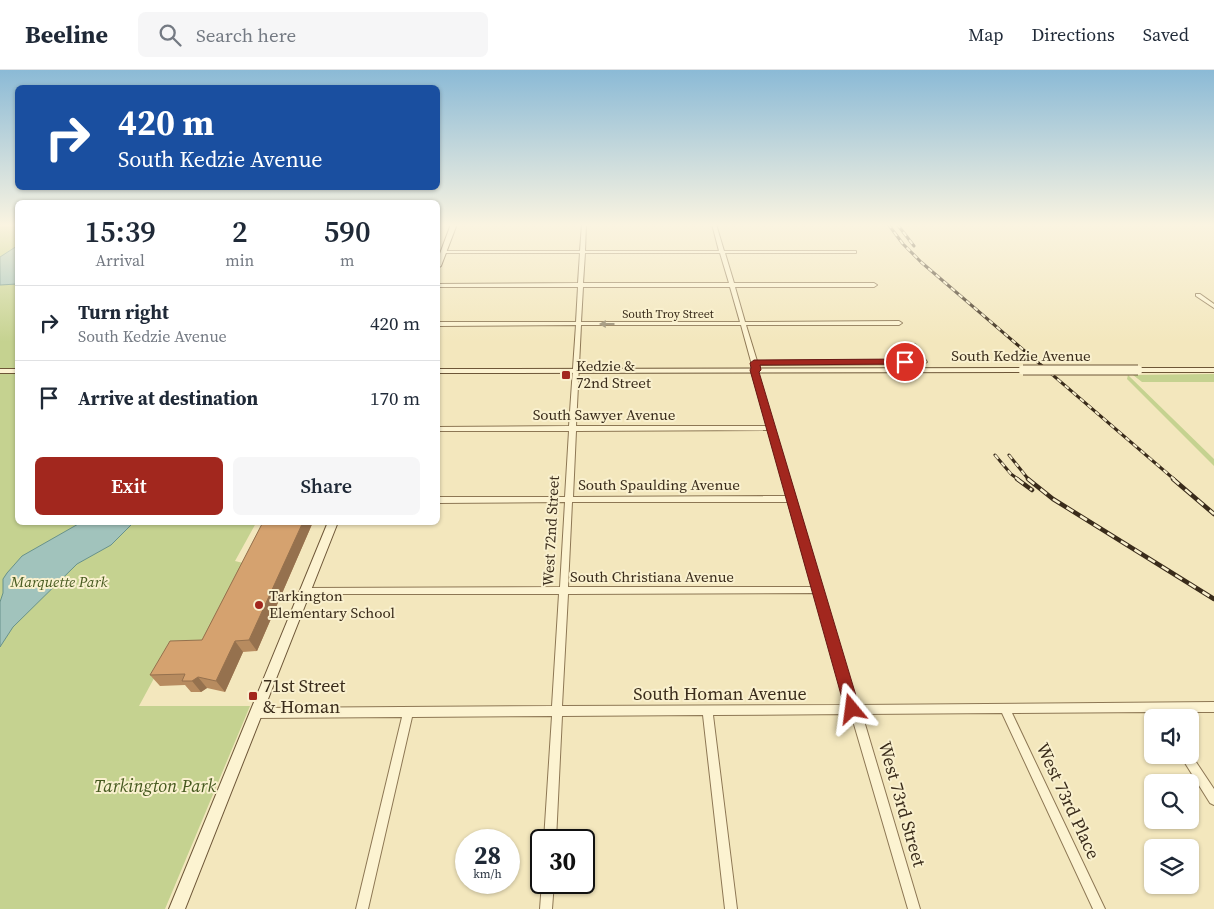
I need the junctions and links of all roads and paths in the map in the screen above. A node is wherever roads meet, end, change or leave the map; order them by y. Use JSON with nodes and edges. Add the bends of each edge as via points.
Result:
{"nodes":[{"id":1,"x":582,"y":263,"type":"edge"},
{"id":2,"x":725,"y":263,"type":"edge"},
{"id":3,"x":581,"y":285,"type":"junction"},
{"id":4,"x":732,"y":285,"type":"junction"},
{"id":5,"x":874,"y":285,"type":"dead end"},
{"id":6,"x":440,"y":286,"type":"edge"},
{"id":7,"x":1198,"y":295,"type":"dead end"},
{"id":8,"x":1214,"y":306,"type":"edge"},
{"id":9,"x":440,"y":324,"type":"edge"},
{"id":10,"x":579,"y":324,"type":"junction"},
{"id":11,"x":743,"y":324,"type":"junction"},
{"id":12,"x":899,"y":324,"type":"dead end"},
{"id":13,"x":914,"y":346,"type":"dead end"},
{"id":14,"x":755,"y":367,"type":"junction"},
{"id":15,"x":577,"y":370,"type":"junction"},
{"id":16,"x":1214,"y":370,"type":"edge"},
{"id":17,"x":0,"y":371,"type":"edge"},
{"id":18,"x":15,"y":371,"type":"edge"},
{"id":19,"x":440,"y":371,"type":"edge"},
{"id":20,"x":573,"y":428,"type":"junction"},
{"id":21,"x":771,"y":428,"type":"junction"},
{"id":22,"x":440,"y":429,"type":"edge"},
{"id":23,"x":569,"y":499,"type":"junction"},
{"id":24,"x":792,"y":499,"type":"junction"},
{"id":25,"x":440,"y":500,"type":"edge"},
{"id":26,"x":333,"y":525,"type":"edge"},
{"id":27,"x":818,"y":590,"type":"junction"},
{"id":28,"x":564,"y":591,"type":"junction"},
{"id":29,"x":306,"y":592,"type":"junction"},
{"id":30,"x":1155,"y":707,"type":"joint"},
{"id":31,"x":1214,"y":707,"type":"edge"},
{"id":32,"x":1005,"y":708,"type":"junction"},
{"id":33,"x":854,"y":709,"type":"junction"},
{"id":34,"x":707,"y":710,"type":"junction"},
{"id":35,"x":556,"y":711,"type":"junction"},
{"id":36,"x":408,"y":712,"type":"junction"},
{"id":37,"x":256,"y":713,"type":"junction"},
{"id":38,"x":1192,"y":764,"type":"edge"},
{"id":39,"x":1214,"y":799,"type":"edge"},
{"id":40,"x":551,"y":829,"type":"edge"},
{"id":41,"x":547,"y":894,"type":"edge"},
{"id":42,"x":177,"y":909,"type":"edge"},
{"id":43,"x":362,"y":909,"type":"edge"},
{"id":44,"x":546,"y":909,"type":"edge"},
{"id":45,"x":731,"y":909,"type":"edge"},
{"id":46,"x":914,"y":909,"type":"edge"},
{"id":47,"x":1099,"y":909,"type":"edge"}],
"edges":[{"from":1,"to":3,"type":"street","name":"West 72nd Street"},
{"from":2,"to":4,"type":"street","name":"West 73rd Street"},
{"from":3,"to":4,"type":"street"},
{"from":3,"to":6,"type":"street"},
{"from":3,"to":10,"type":"street","name":"West 72nd Street"},
{"from":4,"to":5,"type":"street"},
{"from":4,"to":11,"type":"street","name":"West 73rd Street"},
{"from":7,"to":8,"type":"street"},
{"from":9,"to":10,"type":"street","name":"South Troy Street"},
{"from":11,"to":10,"type":"street","name":"South Troy Street","one_way":true},
{"from":10,"to":15,"type":"street","name":"West 72nd Street"},
{"from":11,"to":12,"type":"street","name":"South Troy Street"},
{"from":11,"to":14,"type":"street","name":"West 73rd Street"},
{"from":13,"to":14,"type":"street","name":"South Kedzie Avenue","via":[[924,362]]},
{"from":14,"to":15,"type":"main road","name":"South Kedzie Avenue"},
{"from":14,"to":16,"type":"main road","name":"South Kedzie Avenue","bridge":true},
{"from":14,"to":21,"type":"street","name":"West 73rd Street"},
{"from":15,"to":19,"type":"main road","name":"South Kedzie Avenue"},
{"from":15,"to":20,"type":"street","name":"West 72nd Street"},
{"from":17,"to":18,"type":"main road"},
{"from":20,"to":21,"type":"street","name":"South Sawyer Avenue"},
{"from":20,"to":22,"type":"street","name":"South Sawyer Avenue"},
{"from":20,"to":23,"type":"street","name":"West 72nd Street"},
{"from":21,"to":24,"type":"street","name":"West 73rd Street"},
{"from":23,"to":24,"type":"street","name":"South Spaulding Avenue"},
{"from":23,"to":25,"type":"street","name":"South Spaulding Avenue"},
{"from":23,"to":28,"type":"street","name":"West 72nd Street"},
{"from":24,"to":27,"type":"street","name":"West 73rd Street"},
{"from":26,"to":29,"type":"main road"},
{"from":27,"to":28,"type":"street","name":"South Christiana Avenue"},
{"from":27,"to":33,"type":"street","name":"West 73rd Street"},
{"from":28,"to":29,"type":"street","name":"South Christiana Avenue"},
{"from":28,"to":35,"type":"street","name":"West 72nd Street"},
{"from":29,"to":37,"type":"main road"},
{"from":30,"to":31,"type":"street","name":"South Homan Avenue"},
{"from":30,"to":32,"type":"street","name":"South Homan Avenue"},
{"from":32,"to":33,"type":"street","name":"South Homan Avenue"},
{"from":32,"to":47,"type":"street","name":"West 73rd Place"},
{"from":33,"to":34,"type":"street","name":"South Homan Avenue"},
{"from":33,"to":46,"type":"street","name":"West 73rd Street"},
{"from":34,"to":35,"type":"street","name":"South Homan Avenue"},
{"from":34,"to":45,"type":"street"},
{"from":35,"to":36,"type":"street","name":"South Homan Avenue"},
{"from":35,"to":40,"type":"street","name":"West 72nd Street"},
{"from":36,"to":37,"type":"street","name":"South Homan Avenue"},
{"from":36,"to":43,"type":"street"},
{"from":37,"to":42,"type":"main road"},
{"from":38,"to":39,"type":"street"},
{"from":41,"to":44,"type":"street"}]}
